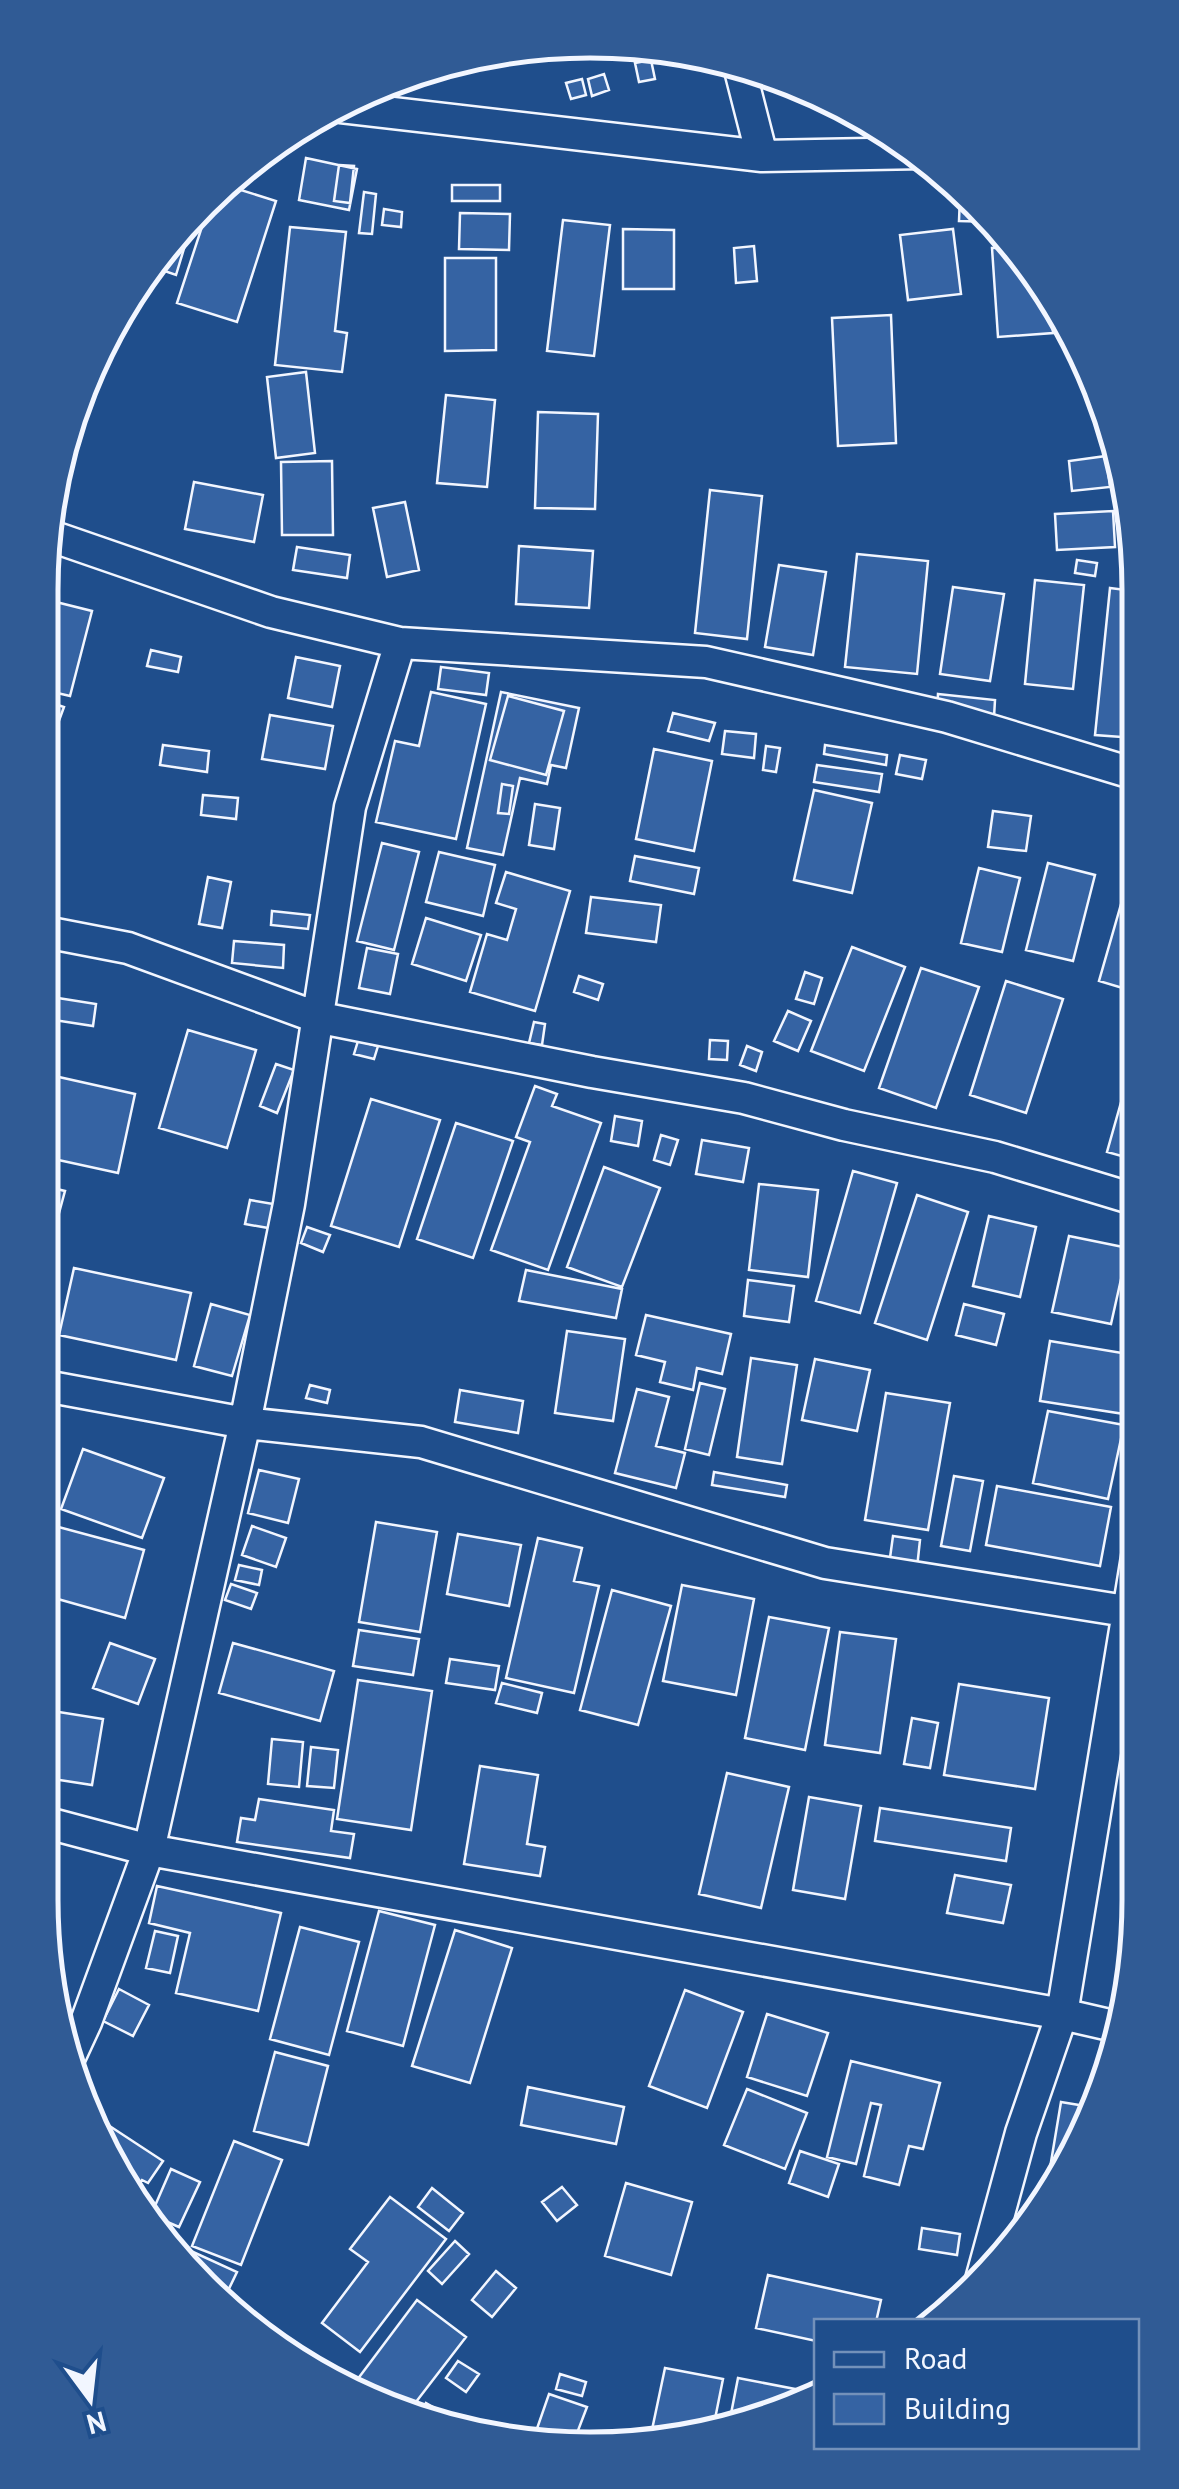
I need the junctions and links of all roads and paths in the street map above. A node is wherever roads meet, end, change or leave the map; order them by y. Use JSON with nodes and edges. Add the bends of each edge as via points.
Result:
{"nodes":[{"id":1,"x":743,"y":81,"type":"edge"},
{"id":2,"x":360,"y":109,"type":"edge"},
{"id":3,"x":894,"y":154,"type":"edge"},
{"id":4,"x":762,"y":156,"type":"junction"},
{"id":5,"x":60,"y":540,"type":"edge"},
{"id":6,"x":400,"y":643,"type":"junction"},
{"id":7,"x":1122,"y":770,"type":"edge"},
{"id":8,"x":58,"y":934,"type":"edge"},
{"id":9,"x":316,"y":1017,"type":"junction"},
{"id":10,"x":1122,"y":1196,"type":"edge"},
{"id":11,"x":58,"y":1388,"type":"edge"},
{"id":12,"x":245,"y":1423,"type":"junction"},
{"id":13,"x":1122,"y":1609,"type":"edge"},
{"id":14,"x":1122,"y":1669,"type":"edge"},
{"id":15,"x":58,"y":1826,"type":"edge"},
{"id":16,"x":149,"y":1850,"type":"junction"},
{"id":17,"x":1062,"y":2014,"type":"junction"},
{"id":18,"x":1106,"y":2024,"type":"edge"},
{"id":19,"x":77,"y":2039,"type":"edge"},
{"id":20,"x":989,"y":2250,"type":"edge"}],
"edges":[{"from":1,"to":4,"type":"street"},
{"from":2,"to":4,"type":"street"},
{"from":3,"to":4,"type":"street"},
{"from":5,"to":6,"type":"street","via":[[272,612]]},
{"from":6,"to":7,"type":"street","via":[[706,662],[947,717]]},
{"from":6,"to":9,"type":"street","via":[[350,807]]},
{"from":8,"to":9,"type":"street","via":[[128,948]]},
{"from":9,"to":10,"type":"street","via":[[744,1098],[995,1156]]},
{"from":9,"to":12,"type":"street"},
{"from":11,"to":12,"type":"street"},
{"from":12,"to":13,"type":"street","via":[[421,1442],[825,1563]]},
{"from":12,"to":16,"type":"street"},
{"from":14,"to":17,"type":"street"},
{"from":15,"to":16,"type":"street"},
{"from":16,"to":17,"type":"street"},
{"from":16,"to":19,"type":"street"},
{"from":17,"to":18,"type":"street"},
{"from":17,"to":20,"type":"street"}]}
